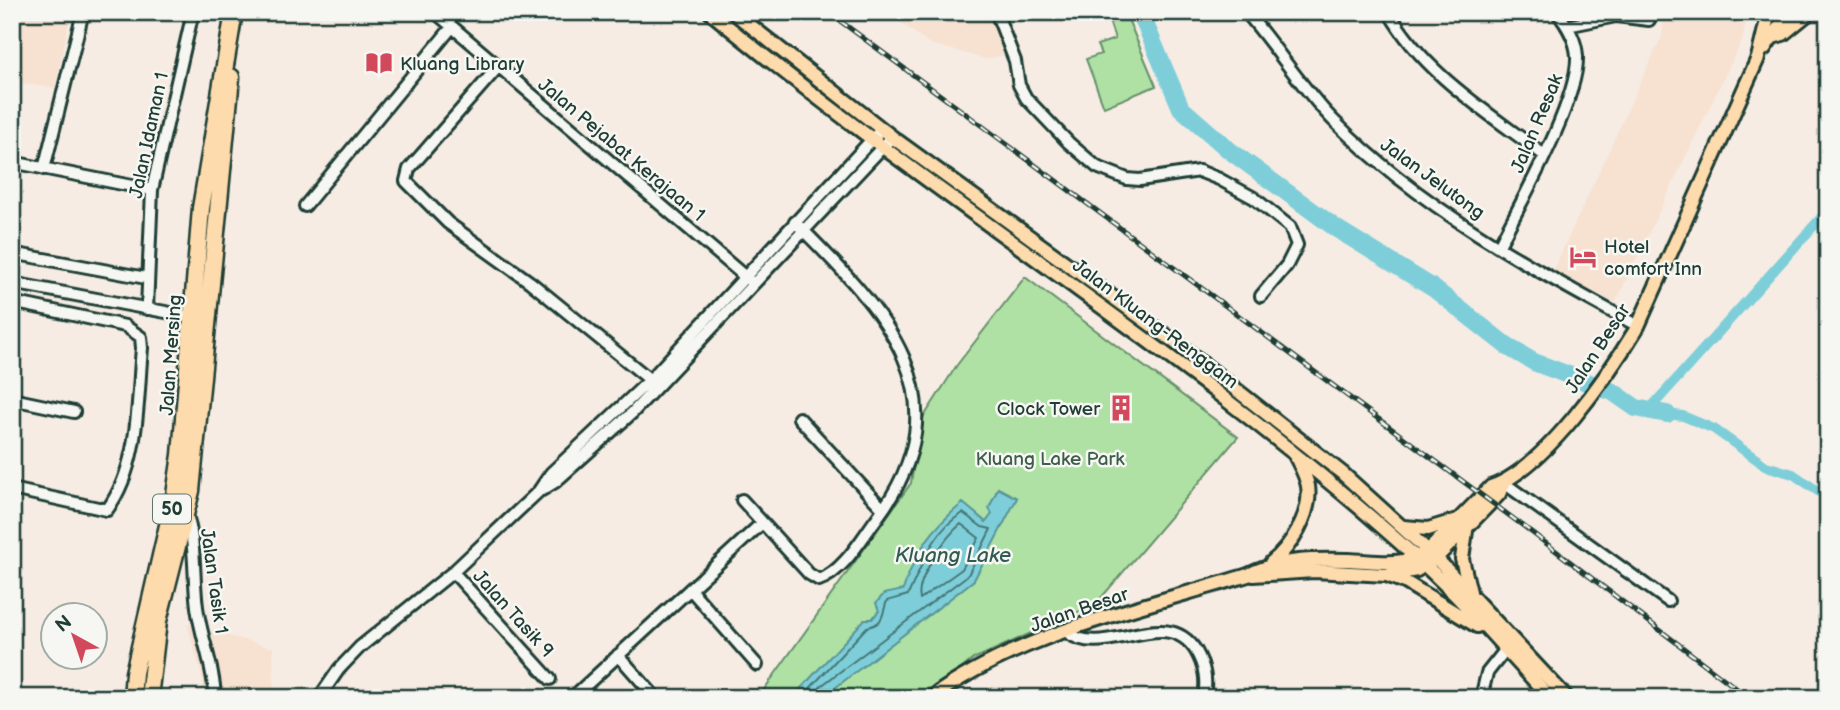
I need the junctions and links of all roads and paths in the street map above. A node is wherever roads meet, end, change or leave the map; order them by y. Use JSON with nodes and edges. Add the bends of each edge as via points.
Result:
{"nodes":[{"id":1,"x":83,"y":12,"type":"edge"},
{"id":2,"x":193,"y":12,"type":"edge"},
{"id":3,"x":435,"y":12,"type":"edge"},
{"id":4,"x":710,"y":12,"type":"edge"},
{"id":5,"x":733,"y":12,"type":"edge"},
{"id":6,"x":996,"y":12,"type":"edge"},
{"id":7,"x":1246,"y":12,"type":"edge"},
{"id":8,"x":1389,"y":12,"type":"edge"},
{"id":9,"x":1557,"y":12,"type":"edge"},
{"id":10,"x":1759,"y":12,"type":"edge"},
{"id":11,"x":1769,"y":12,"type":"edge"},
{"id":12,"x":1789,"y":12,"type":"edge"},
{"id":13,"x":1811,"y":12,"type":"edge"},
{"id":14,"x":235,"y":15,"type":"edge"},
{"id":15,"x":1649,"y":20,"type":"dead end"},
{"id":16,"x":1567,"y":26,"type":"junction"},
{"id":17,"x":452,"y":27,"type":"junction"},
{"id":18,"x":1768,"y":35,"type":"junction"},
{"id":19,"x":498,"y":66,"type":"junction"},
{"id":20,"x":877,"y":134,"type":"junction"},
{"id":21,"x":888,"y":143,"type":"junction"},
{"id":22,"x":1544,"y":155,"type":"junction"},
{"id":23,"x":12,"y":162,"type":"edge"},
{"id":24,"x":44,"y":169,"type":"junction"},
{"id":25,"x":152,"y":190,"type":"junction"},
{"id":26,"x":305,"y":206,"type":"dead end"},
{"id":27,"x":796,"y":222,"type":"junction"},
{"id":28,"x":805,"y":232,"type":"junction"},
{"id":29,"x":1499,"y":246,"type":"junction"},
{"id":30,"x":12,"y":253,"type":"edge"},
{"id":31,"x":146,"y":278,"type":"junction"},
{"id":32,"x":197,"y":281,"type":"junction"},
{"id":33,"x":750,"y":281,"type":"junction"},
{"id":34,"x":12,"y":283,"type":"edge"},
{"id":35,"x":1261,"y":296,"type":"dead end"},
{"id":36,"x":12,"y":302,"type":"edge"},
{"id":37,"x":147,"y":309,"type":"junction"},
{"id":38,"x":192,"y":317,"type":"junction"},
{"id":39,"x":1638,"y":326,"type":"junction"},
{"id":40,"x":654,"y":383,"type":"junction"},
{"id":41,"x":12,"y":399,"type":"edge"},
{"id":42,"x":74,"y":412,"type":"dead end"},
{"id":43,"x":799,"y":418,"type":"dead end"},
{"id":44,"x":1293,"y":451,"type":"junction"},
{"id":45,"x":1504,"y":483,"type":"junction"},
{"id":46,"x":12,"y":489,"type":"edge"},
{"id":47,"x":742,"y":500,"type":"dead end"},
{"id":48,"x":883,"y":509,"type":"junction"},
{"id":49,"x":186,"y":512,"type":"junction"},
{"id":50,"x":762,"y":523,"type":"junction"},
{"id":51,"x":1465,"y":523,"type":"junction"},
{"id":52,"x":1404,"y":527,"type":"junction"},
{"id":53,"x":1427,"y":558,"type":"junction"},
{"id":54,"x":1271,"y":564,"type":"junction"},
{"id":55,"x":453,"y":572,"type":"junction"},
{"id":56,"x":1248,"y":575,"type":"junction"},
{"id":57,"x":1386,"y":575,"type":"junction"},
{"id":58,"x":690,"y":589,"type":"junction"},
{"id":59,"x":1470,"y":594,"type":"junction"},
{"id":60,"x":1668,"y":601,"type":"dead end"},
{"id":61,"x":1067,"y":632,"type":"junction"},
{"id":62,"x":1489,"y":633,"type":"junction"},
{"id":63,"x":1514,"y":639,"type":"junction"},
{"id":64,"x":1504,"y":649,"type":"junction"},
{"id":65,"x":618,"y":655,"type":"junction"},
{"id":66,"x":757,"y":665,"type":"dead end"},
{"id":67,"x":550,"y":678,"type":"dead end"},
{"id":68,"x":127,"y":696,"type":"edge"},
{"id":69,"x":149,"y":698,"type":"edge"},
{"id":70,"x":215,"y":698,"type":"edge"},
{"id":71,"x":319,"y":698,"type":"edge"},
{"id":72,"x":572,"y":698,"type":"edge"},
{"id":73,"x":656,"y":698,"type":"edge"},
{"id":74,"x":931,"y":698,"type":"edge"},
{"id":75,"x":1204,"y":698,"type":"edge"},
{"id":76,"x":1480,"y":698,"type":"edge"},
{"id":77,"x":1549,"y":698,"type":"edge"},
{"id":78,"x":1567,"y":698,"type":"edge"}],
"edges":[{"from":1,"to":24,"type":"street"},
{"from":2,"to":25,"type":"street","name":"Jalan Idaman 1"},
{"from":3,"to":17,"type":"street","name":"Jalan Pejabat Kerajaan 1"},
{"from":4,"to":20,"type":"main road","name":"Jalan Kluang-Renggam"},
{"from":5,"to":20,"type":"main road","name":"Jalan Kluang-Renggam"},
{"from":6,"to":35,"type":"street","via":[[1026,98],[1097,167],[1140,180],[1199,171],[1254,198],[1290,227],[1297,246]]},
{"from":7,"to":29,"type":"street","name":"Jalan Jelutong","via":[[1316,101],[1353,139],[1445,213]]},
{"from":8,"to":22,"type":"street","via":[[1433,69]]},
{"from":9,"to":16,"type":"street","name":"Jalan Resak"},
{"from":10,"to":18,"type":"main road","via":[[1760,29]]},
{"from":11,"to":18,"type":"main road","name":"Jalan Besar"},
{"from":12,"to":18,"type":"main road","name":"Jalan Besar"},
{"from":13,"to":18,"type":"main road","via":[[1783,34]]},
{"from":14,"to":32,"type":"highway","name":"Jalan Mersing","number":"50","via":[[205,175]]},
{"from":14,"to":49,"type":"highway"},
{"from":15,"to":16,"type":"street","via":[[1608,16]]},
{"from":16,"to":22,"type":"street","name":"Jalan Resak","via":[[1575,43],[1576,71]]},
{"from":17,"to":19,"type":"street","name":"Jalan Pejabat Kerajaan 1"},
{"from":17,"to":26,"type":"street"},
{"from":18,"to":39,"type":"main road","name":"Jalan Besar"},
{"from":19,"to":33,"type":"street","name":"Jalan Pejabat Kerajaan 1"},
{"from":19,"to":40,"type":"street","via":[[410,169],[406,181],[448,223],[530,282]]},
{"from":20,"to":21,"type":"main road","name":"Jalan Kluang-Renggam"},
{"from":20,"to":27,"type":"street"},
{"from":21,"to":28,"type":"street"},
{"from":21,"to":44,"type":"main road","name":"Jalan Kluang-Renggam"},
{"from":21,"to":52,"type":"main road","name":"Jalan Kluang-Renggam","via":[[1186,351]]},
{"from":22,"to":29,"type":"street","name":"Jalan Resak"},
{"from":23,"to":24,"type":"street"},
{"from":24,"to":25,"type":"street"},
{"from":25,"to":31,"type":"street","name":"Jalan Idaman 1"},
{"from":27,"to":28,"type":"street"},
{"from":27,"to":33,"type":"street"},
{"from":28,"to":33,"type":"street"},
{"from":28,"to":48,"type":"street","via":[[880,313],[912,374],[914,435],[908,464]]},
{"from":29,"to":39,"type":"street","name":"Jalan Jelutong"},
{"from":30,"to":31,"type":"street"},
{"from":31,"to":37,"type":"street","name":"Jalan Idaman 1"},
{"from":32,"to":37,"type":"street","via":[[181,307]]},
{"from":32,"to":38,"type":"highway","name":"Jalan Mersing","number":"50"},
{"from":33,"to":40,"type":"street"},
{"from":34,"to":37,"type":"street"},
{"from":36,"to":46,"type":"street","via":[[135,331],[142,348],[132,452],[119,494],[107,510]]},
{"from":37,"to":38,"type":"street"},
{"from":38,"to":68,"type":"highway","name":"Jalan Mersing","number":"50","via":[[186,420],[175,495]]},
{"from":39,"to":45,"type":"main road","name":"Jalan Besar","via":[[1588,401],[1544,449]]},
{"from":40,"to":55,"type":"street","via":[[551,473],[538,492]]},
{"from":41,"to":42,"type":"street"},
{"from":43,"to":48,"type":"street"},
{"from":44,"to":53,"type":"main road","name":"Jalan Kluang-Renggam"},
{"from":44,"to":54,"type":"main road","via":[[1308,487],[1308,499],[1287,547]]},
{"from":45,"to":51,"type":"main road","name":"Jalan Besar","via":[[1491,488]]},
{"from":45,"to":60,"type":"street"},
{"from":47,"to":50,"type":"street"},
{"from":48,"to":50,"type":"street","via":[[829,577],[819,580]]},
{"from":49,"to":69,"type":"highway","via":[[158,621]]},
{"from":49,"to":70,"type":"street","name":"Jalan Tasik 1"},
{"from":50,"to":58,"type":"street"},
{"from":51,"to":52,"type":"main road","via":[[1428,529]]},
{"from":51,"to":53,"type":"main road","name":"Jalan Besar"},
{"from":51,"to":59,"type":"main road","via":[[1462,559]]},
{"from":52,"to":53,"type":"main road","name":"Jalan Kluang-Renggam"},
{"from":53,"to":54,"type":"main road","name":"Jalan Besar","via":[[1392,564],[1335,559]]},
{"from":53,"to":57,"type":"main road","name":"Jalan Besar"},
{"from":53,"to":59,"type":"main road","name":"Jalan Kluang-Renggam"},
{"from":53,"to":62,"type":"main road","name":"Jalan Kluang-Renggam"},
{"from":54,"to":56,"type":"main road","name":"Jalan Besar"},
{"from":55,"to":67,"type":"street","name":"Jalan Tasik 9"},
{"from":55,"to":71,"type":"street","via":[[360,647],[338,668]]},
{"from":56,"to":57,"type":"main road","name":"Jalan Besar","via":[[1314,571]]},
{"from":56,"to":61,"type":"main road","name":"Jalan Besar"},
{"from":57,"to":62,"type":"main road"},
{"from":58,"to":65,"type":"street"},
{"from":58,"to":66,"type":"street"},
{"from":59,"to":63,"type":"main road","name":"Jalan Kluang-Renggam"},
{"from":61,"to":74,"type":"main road","name":"Jalan Besar","via":[[993,661]]},
{"from":61,"to":75,"type":"street","via":[[1089,643],[1153,631],[1184,638],[1205,672]]},
{"from":62,"to":64,"type":"main road","name":"Jalan Kluang-Renggam"},
{"from":63,"to":64,"type":"street"},
{"from":63,"to":78,"type":"main road","name":"Jalan Kluang-Renggam"},
{"from":64,"to":76,"type":"street","via":[[1487,673]]},
{"from":64,"to":77,"type":"main road","name":"Jalan Kluang-Renggam"},
{"from":65,"to":72,"type":"street"},
{"from":65,"to":73,"type":"street"}]}
